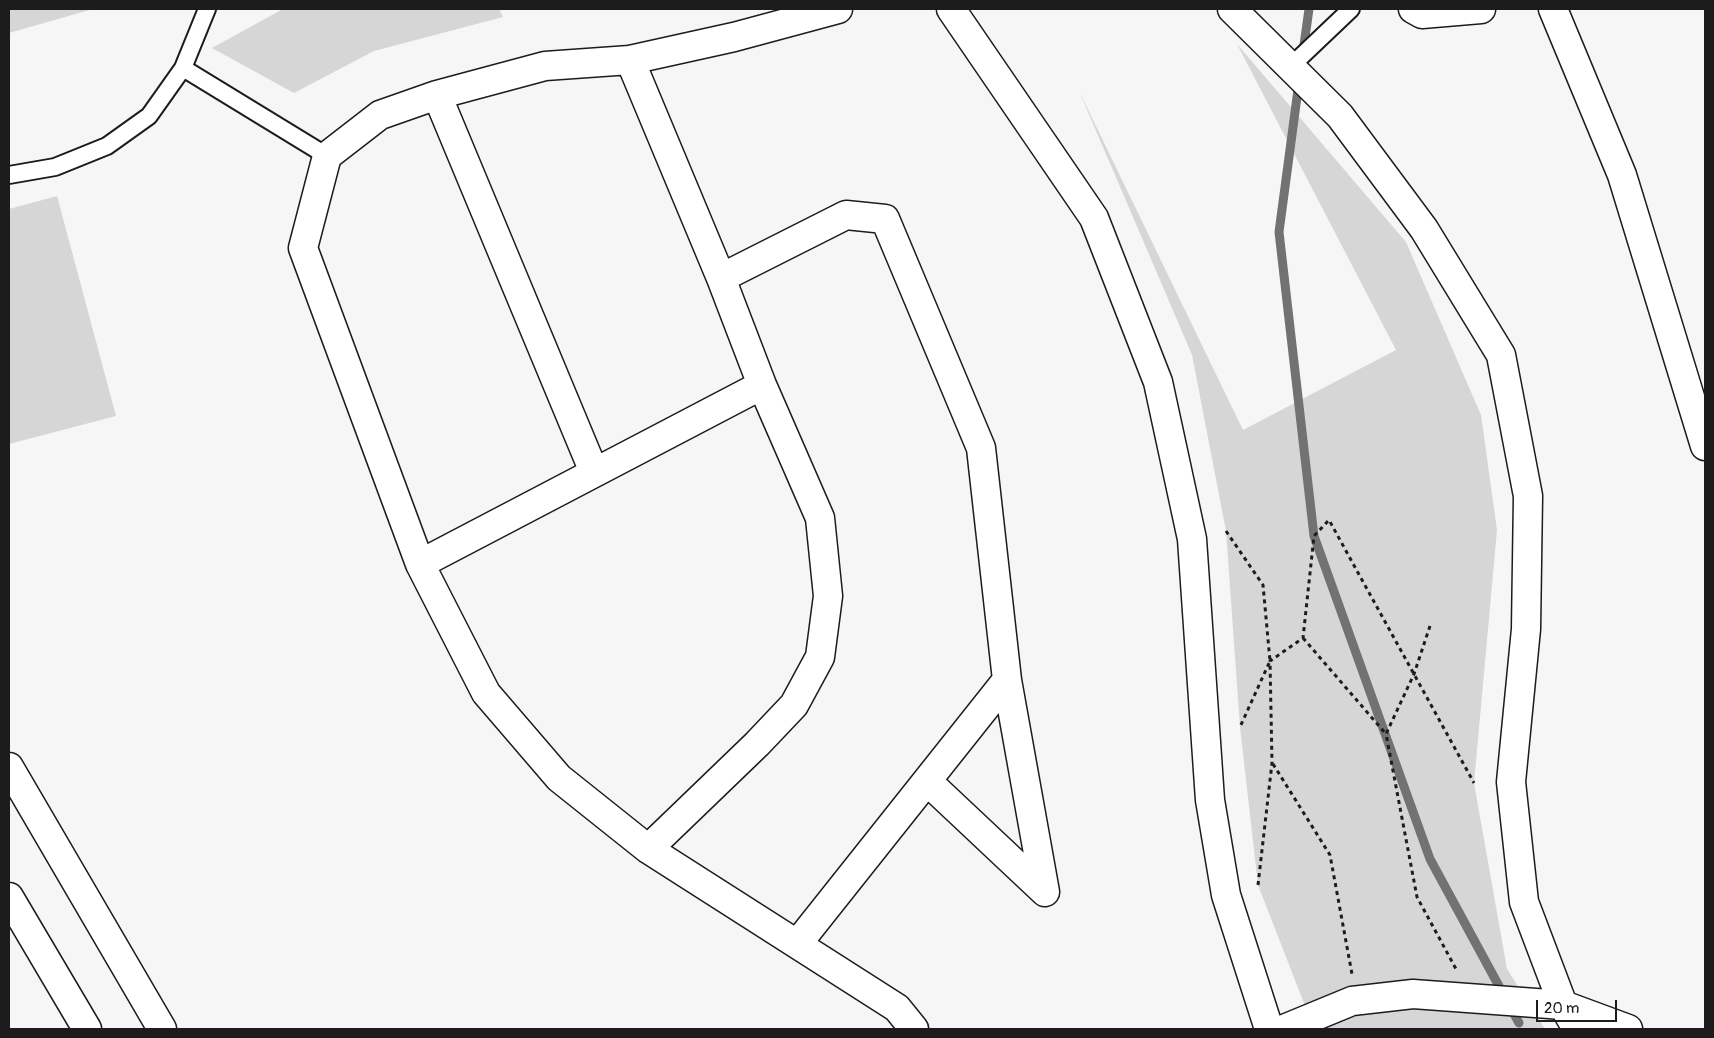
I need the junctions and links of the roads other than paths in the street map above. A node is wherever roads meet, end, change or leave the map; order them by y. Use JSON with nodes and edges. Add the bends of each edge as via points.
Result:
{"nodes":[{"id":1,"x":208,"y":9,"type":"edge"},
{"id":2,"x":838,"y":9,"type":"edge"},
{"id":3,"x":951,"y":9,"type":"edge"},
{"id":4,"x":1232,"y":9,"type":"edge"},
{"id":5,"x":1351,"y":9,"type":"edge"},
{"id":6,"x":1413,"y":9,"type":"edge"},
{"id":7,"x":1481,"y":9,"type":"edge"},
{"id":8,"x":1551,"y":9,"type":"edge"},
{"id":9,"x":630,"y":60,"type":"junction"},
{"id":10,"x":1290,"y":67,"type":"junction"},
{"id":11,"x":182,"y":68,"type":"junction"},
{"id":12,"x":437,"y":95,"type":"junction"},
{"id":13,"x":327,"y":156,"type":"junction"},
{"id":14,"x":9,"y":175,"type":"edge"},
{"id":15,"x":721,"y":278,"type":"junction"},
{"id":16,"x":762,"y":385,"type":"junction"},
{"id":17,"x":1705,"y":446,"type":"edge"},
{"id":18,"x":594,"y":472,"type":"junction"},
{"id":19,"x":420,"y":564,"type":"junction"},
{"id":20,"x":1007,"y":680,"type":"junction"},
{"id":21,"x":9,"y":766,"type":"edge"},
{"id":22,"x":927,"y":781,"type":"junction"},
{"id":23,"x":648,"y":850,"type":"junction"},
{"id":24,"x":9,"y":897,"type":"edge"},
{"id":25,"x":798,"y":944,"type":"junction"},
{"id":26,"x":1563,"y":1005,"type":"junction"},
{"id":27,"x":1593,"y":1020,"type":"edge"},
{"id":28,"x":87,"y":1029,"type":"edge"},
{"id":29,"x":162,"y":1029,"type":"edge"},
{"id":30,"x":914,"y":1029,"type":"edge"},
{"id":31,"x":1269,"y":1029,"type":"edge"},
{"id":32,"x":1284,"y":1029,"type":"edge"},
{"id":33,"x":1628,"y":1029,"type":"edge"}],
"edges":[{"from":1,"to":11,"type":"lane"},
{"from":2,"to":9,"type":"street"},
{"from":3,"to":31,"type":"street","via":[[1094,218],[1158,382],[1192,538],[1210,800],[1226,896]]},
{"from":4,"to":10,"type":"street"},
{"from":5,"to":10,"type":"lane"},
{"from":6,"to":7,"type":"street","via":[[1422,14]]},
{"from":8,"to":17,"type":"street","via":[[1622,175]]},
{"from":9,"to":12,"type":"street","via":[[545,66]]},
{"from":9,"to":15,"type":"street"},
{"from":10,"to":26,"type":"street","via":[[1340,116],[1424,229],[1501,355],[1528,496],[1526,629],[1512,782],[1524,902]]},
{"from":11,"to":13,"type":"lane"},
{"from":11,"to":14,"type":"lane","via":[[149,116],[107,146],[55,167]]},
{"from":12,"to":13,"type":"street","via":[[380,114]]},
{"from":12,"to":18,"type":"street"},
{"from":13,"to":19,"type":"street","via":[[304,248]]},
{"from":15,"to":16,"type":"street"},
{"from":15,"to":20,"type":"street","via":[[846,215],[885,219],[981,448]]},
{"from":16,"to":18,"type":"street"},
{"from":16,"to":23,"type":"street","via":[[820,518],[828,596],[820,657],[794,705]]},
{"from":18,"to":19,"type":"street"},
{"from":19,"to":23,"type":"street","via":[[486,694],[560,778]]},
{"from":20,"to":22,"type":"street"},
{"from":20,"to":22,"type":"street","via":[[1045,892]]},
{"from":21,"to":29,"type":"street"},
{"from":22,"to":25,"type":"street"},
{"from":23,"to":25,"type":"street"},
{"from":24,"to":28,"type":"street"},
{"from":25,"to":30,"type":"street","via":[[897,1008]]},
{"from":26,"to":27,"type":"street"},
{"from":26,"to":32,"type":"street","via":[[1413,994],[1352,1001]]},
{"from":27,"to":33,"type":"street"}]}
